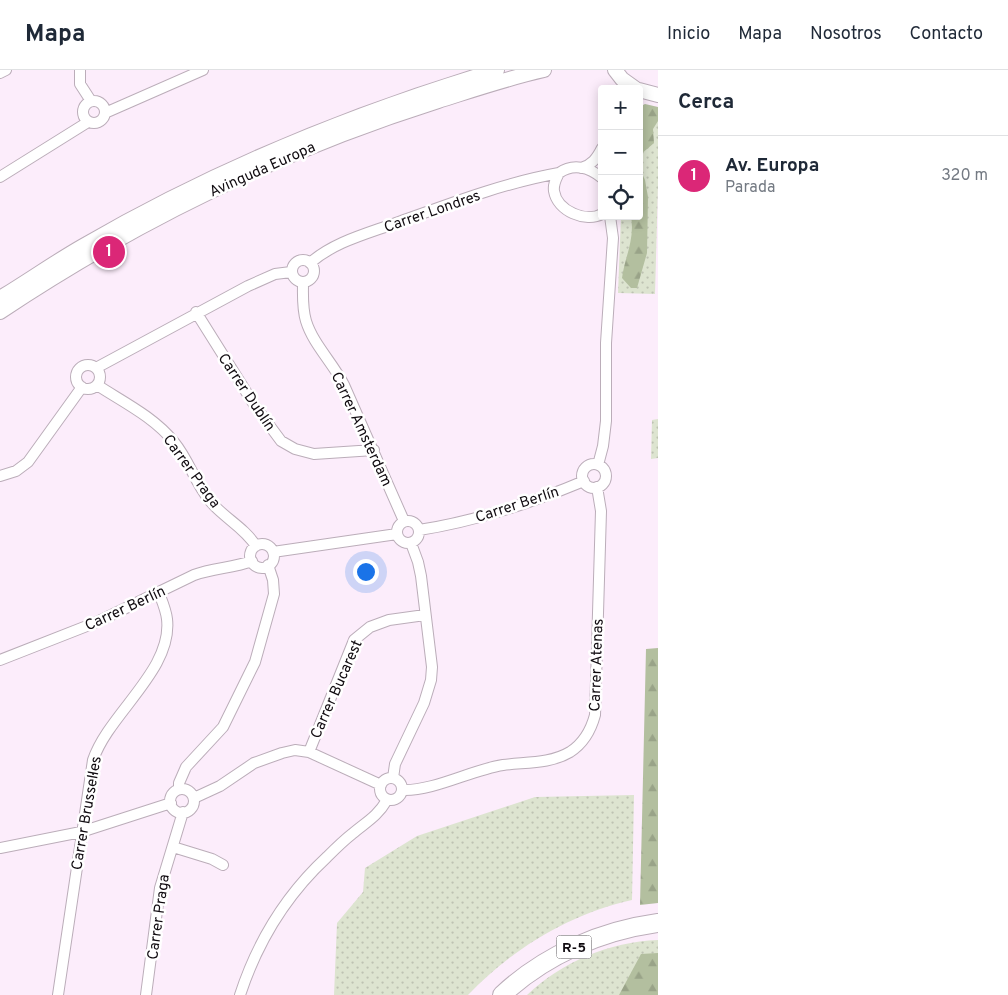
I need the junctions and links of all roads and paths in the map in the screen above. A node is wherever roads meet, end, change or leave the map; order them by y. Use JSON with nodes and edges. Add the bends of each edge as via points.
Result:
{"nodes":[{"id":1,"x":6,"y":70,"type":"edge"},
{"id":2,"x":80,"y":70,"type":"edge"},
{"id":3,"x":203,"y":70,"type":"edge"},
{"id":4,"x":497,"y":70,"type":"edge"},
{"id":5,"x":544,"y":70,"type":"edge"},
{"id":6,"x":0,"y":73,"type":"edge"},
{"id":7,"x":643,"y":91,"type":"edge"},
{"id":8,"x":656,"y":94,"type":"edge"},
{"id":9,"x":643,"y":98,"type":"edge"},
{"id":10,"x":91,"y":101,"type":"junction"},
{"id":11,"x":105,"y":112,"type":"junction"},
{"id":12,"x":88,"y":122,"type":"junction"},
{"id":13,"x":598,"y":154,"type":"edge"},
{"id":14,"x":581,"y":168,"type":"junction"},
{"id":15,"x":559,"y":172,"type":"junction"},
{"id":16,"x":600,"y":175,"type":"edge"},
{"id":17,"x":0,"y":177,"type":"edge"},
{"id":18,"x":598,"y":216,"type":"edge"},
{"id":19,"x":611,"y":220,"type":"edge"},
{"id":20,"x":310,"y":263,"type":"junction"},
{"id":21,"x":291,"y":272,"type":"junction"},
{"id":22,"x":303,"y":282,"type":"junction"},
{"id":23,"x":0,"y":298,"type":"edge"},
{"id":24,"x":0,"y":312,"type":"edge"},
{"id":25,"x":196,"y":312,"type":"junction"},
{"id":26,"x":96,"y":368,"type":"junction"},
{"id":27,"x":97,"y":385,"type":"junction"},
{"id":28,"x":82,"y":387,"type":"junction"},
{"id":29,"x":374,"y":450,"type":"junction"},
{"id":30,"x":598,"y":465,"type":"junction"},
{"id":31,"x":0,"y":476,"type":"edge"},
{"id":32,"x":584,"y":481,"type":"junction"},
{"id":33,"x":597,"y":487,"type":"junction"},
{"id":34,"x":404,"y":521,"type":"junction"},
{"id":35,"x":419,"y":530,"type":"junction"},
{"id":36,"x":397,"y":534,"type":"junction"},
{"id":37,"x":411,"y":543,"type":"junction"},
{"id":38,"x":256,"y":546,"type":"junction"},
{"id":39,"x":273,"y":552,"type":"junction"},
{"id":40,"x":252,"y":561,"type":"junction"},
{"id":41,"x":268,"y":565,"type":"junction"},
{"id":42,"x":159,"y":593,"type":"junction"},
{"id":43,"x":425,"y":615,"type":"junction"},
{"id":44,"x":0,"y":660,"type":"edge"},
{"id":45,"x":309,"y":752,"type":"junction"},
{"id":46,"x":393,"y":778,"type":"junction"},
{"id":47,"x":381,"y":785,"type":"junction"},
{"id":48,"x":179,"y":789,"type":"junction"},
{"id":49,"x":403,"y":790,"type":"junction"},
{"id":50,"x":194,"y":798,"type":"junction"},
{"id":51,"x":387,"y":800,"type":"junction"},
{"id":52,"x":170,"y":803,"type":"junction"},
{"id":53,"x":183,"y":812,"type":"junction"},
{"id":54,"x":81,"y":832,"type":"junction"},
{"id":55,"x":172,"y":847,"type":"junction"},
{"id":56,"x":0,"y":848,"type":"edge"},
{"id":57,"x":223,"y":866,"type":"dead end"},
{"id":58,"x":658,"y":924,"type":"edge"},
{"id":59,"x":658,"y":929,"type":"edge"},
{"id":60,"x":58,"y":995,"type":"edge"},
{"id":61,"x":146,"y":995,"type":"edge"},
{"id":62,"x":240,"y":995,"type":"edge"},
{"id":63,"x":502,"y":995,"type":"edge"},
{"id":64,"x":514,"y":995,"type":"edge"}],
"edges":[{"from":1,"to":6,"type":"street"},
{"from":2,"to":10,"type":"street","via":[[80,84]]},
{"from":3,"to":11,"type":"street"},
{"from":4,"to":23,"type":"main road","name":"Avinguda Europa","via":[[337,123],[237,166],[106,232]]},
{"from":5,"to":24,"type":"main road","name":"Avinguda Europa","via":[[396,115],[248,174],[121,238]]},
{"from":7,"to":8,"type":"main road"},
{"from":8,"to":9,"type":"street"},
{"from":10,"to":11,"type":"street","via":[[101,103]]},
{"from":10,"to":12,"type":"street","via":[[83,108],[83,116]]},
{"from":11,"to":12,"type":"street","via":[[99,122]]},
{"from":12,"to":17,"type":"street"},
{"from":13,"to":14,"type":"street","via":[[593,162]]},
{"from":14,"to":15,"type":"street","name":"Carrer Londres","via":[[570,167]]},
{"from":14,"to":16,"type":"street"},
{"from":15,"to":18,"type":"street","via":[[554,185],[555,196],[560,203],[582,216]]},
{"from":15,"to":20,"type":"street","name":"Carrer Londres","via":[[523,180],[414,216],[337,245]]},
{"from":19,"to":30,"type":"street","via":[[613,238],[606,343],[606,421]]},
{"from":20,"to":21,"type":"street","via":[[304,260],[296,262]]},
{"from":20,"to":22,"type":"street","via":[[314,274]]},
{"from":21,"to":22,"type":"street","via":[[297,281]]},
{"from":21,"to":25,"type":"street","via":[[262,279]]},
{"from":22,"to":29,"type":"street","name":"Carrer Amsterdam","via":[[306,323],[337,371]]},
{"from":25,"to":26,"type":"street"},
{"from":25,"to":29,"type":"street","name":"Carrer Dublín","via":[[254,406],[281,441],[314,454]]},
{"from":26,"to":27,"type":"street","via":[[100,375]]},
{"from":26,"to":28,"type":"street","via":[[85,366],[79,370],[77,378]]},
{"from":27,"to":28,"type":"street","via":[[90,389]]},
{"from":27,"to":38,"type":"street","name":"Carrer Praga","via":[[150,419],[170,438],[210,501]]},
{"from":28,"to":31,"type":"street","via":[[28,462],[16,471]]},
{"from":29,"to":34,"type":"street","name":"Carrer Amsterdam"},
{"from":30,"to":32,"type":"street","via":[[585,468]]},
{"from":30,"to":33,"type":"street","via":[[606,474],[604,482]]},
{"from":32,"to":33,"type":"street","via":[[591,487]]},
{"from":32,"to":35,"type":"street","name":"Carrer Berlín","via":[[505,509]]},
{"from":33,"to":49,"type":"street","name":"Carrer Atenas","via":[[601,511],[594,715],[592,727],[585,738],[560,757],[502,765],[418,789]]},
{"from":34,"to":35,"type":"street","via":[[414,522]]},
{"from":34,"to":36,"type":"street","via":[[398,526]]},
{"from":35,"to":37,"type":"street","via":[[417,539]]},
{"from":36,"to":37,"type":"street","via":[[403,542]]},
{"from":36,"to":39,"type":"street"},
{"from":37,"to":43,"type":"street","via":[[421,576]]},
{"from":38,"to":39,"type":"street","via":[[266,545]]},
{"from":38,"to":40,"type":"street","via":[[251,553]]},
{"from":39,"to":41,"type":"street","via":[[273,561]]},
{"from":40,"to":41,"type":"street","via":[[260,567]]},
{"from":40,"to":42,"type":"street","name":"Carrer Berlín","via":[[202,572]]},
{"from":41,"to":48,"type":"street","via":[[274,594],[255,662],[223,726],[186,767]]},
{"from":42,"to":44,"type":"street","name":"Carrer Berlín"},
{"from":42,"to":54,"type":"street","name":"Carrer Brussel·les","via":[[167,618],[165,640],[150,675],[111,725],[96,751]]},
{"from":43,"to":45,"type":"street","name":"Carrer Bucarest","via":[[389,620],[370,627],[354,640]]},
{"from":43,"to":46,"type":"street","via":[[431,680],[424,703],[395,764]]},
{"from":45,"to":47,"type":"street"},
{"from":45,"to":50,"type":"street","via":[[295,750],[267,757]]},
{"from":46,"to":47,"type":"street","via":[[386,779]]},
{"from":46,"to":49,"type":"street","via":[[400,782]]},
{"from":47,"to":51,"type":"street","via":[[380,792]]},
{"from":48,"to":50,"type":"street","via":[[189,791]]},
{"from":48,"to":52,"type":"street","via":[[172,795]]},
{"from":49,"to":51,"type":"street","via":[[398,798]]},
{"from":50,"to":53,"type":"street","via":[[192,808]]},
{"from":51,"to":62,"type":"street","via":[[376,816],[315,868],[286,903],[259,948]]},
{"from":52,"to":53,"type":"street","via":[[174,809]]},
{"from":52,"to":54,"type":"street"},
{"from":53,"to":55,"type":"street","name":"Carrer Praga"},
{"from":54,"to":56,"type":"street"},
{"from":54,"to":60,"type":"street","name":"Carrer Brussel·les"},
{"from":55,"to":57,"type":"street","via":[[212,859]]},
{"from":55,"to":61,"type":"street","name":"Carrer Praga","via":[[160,888]]},
{"from":58,"to":63,"type":"highway","number":"R-5","via":[[617,931],[572,948],[527,974]]},
{"from":59,"to":64,"type":"highway","via":[[619,937],[569,957]]}]}
